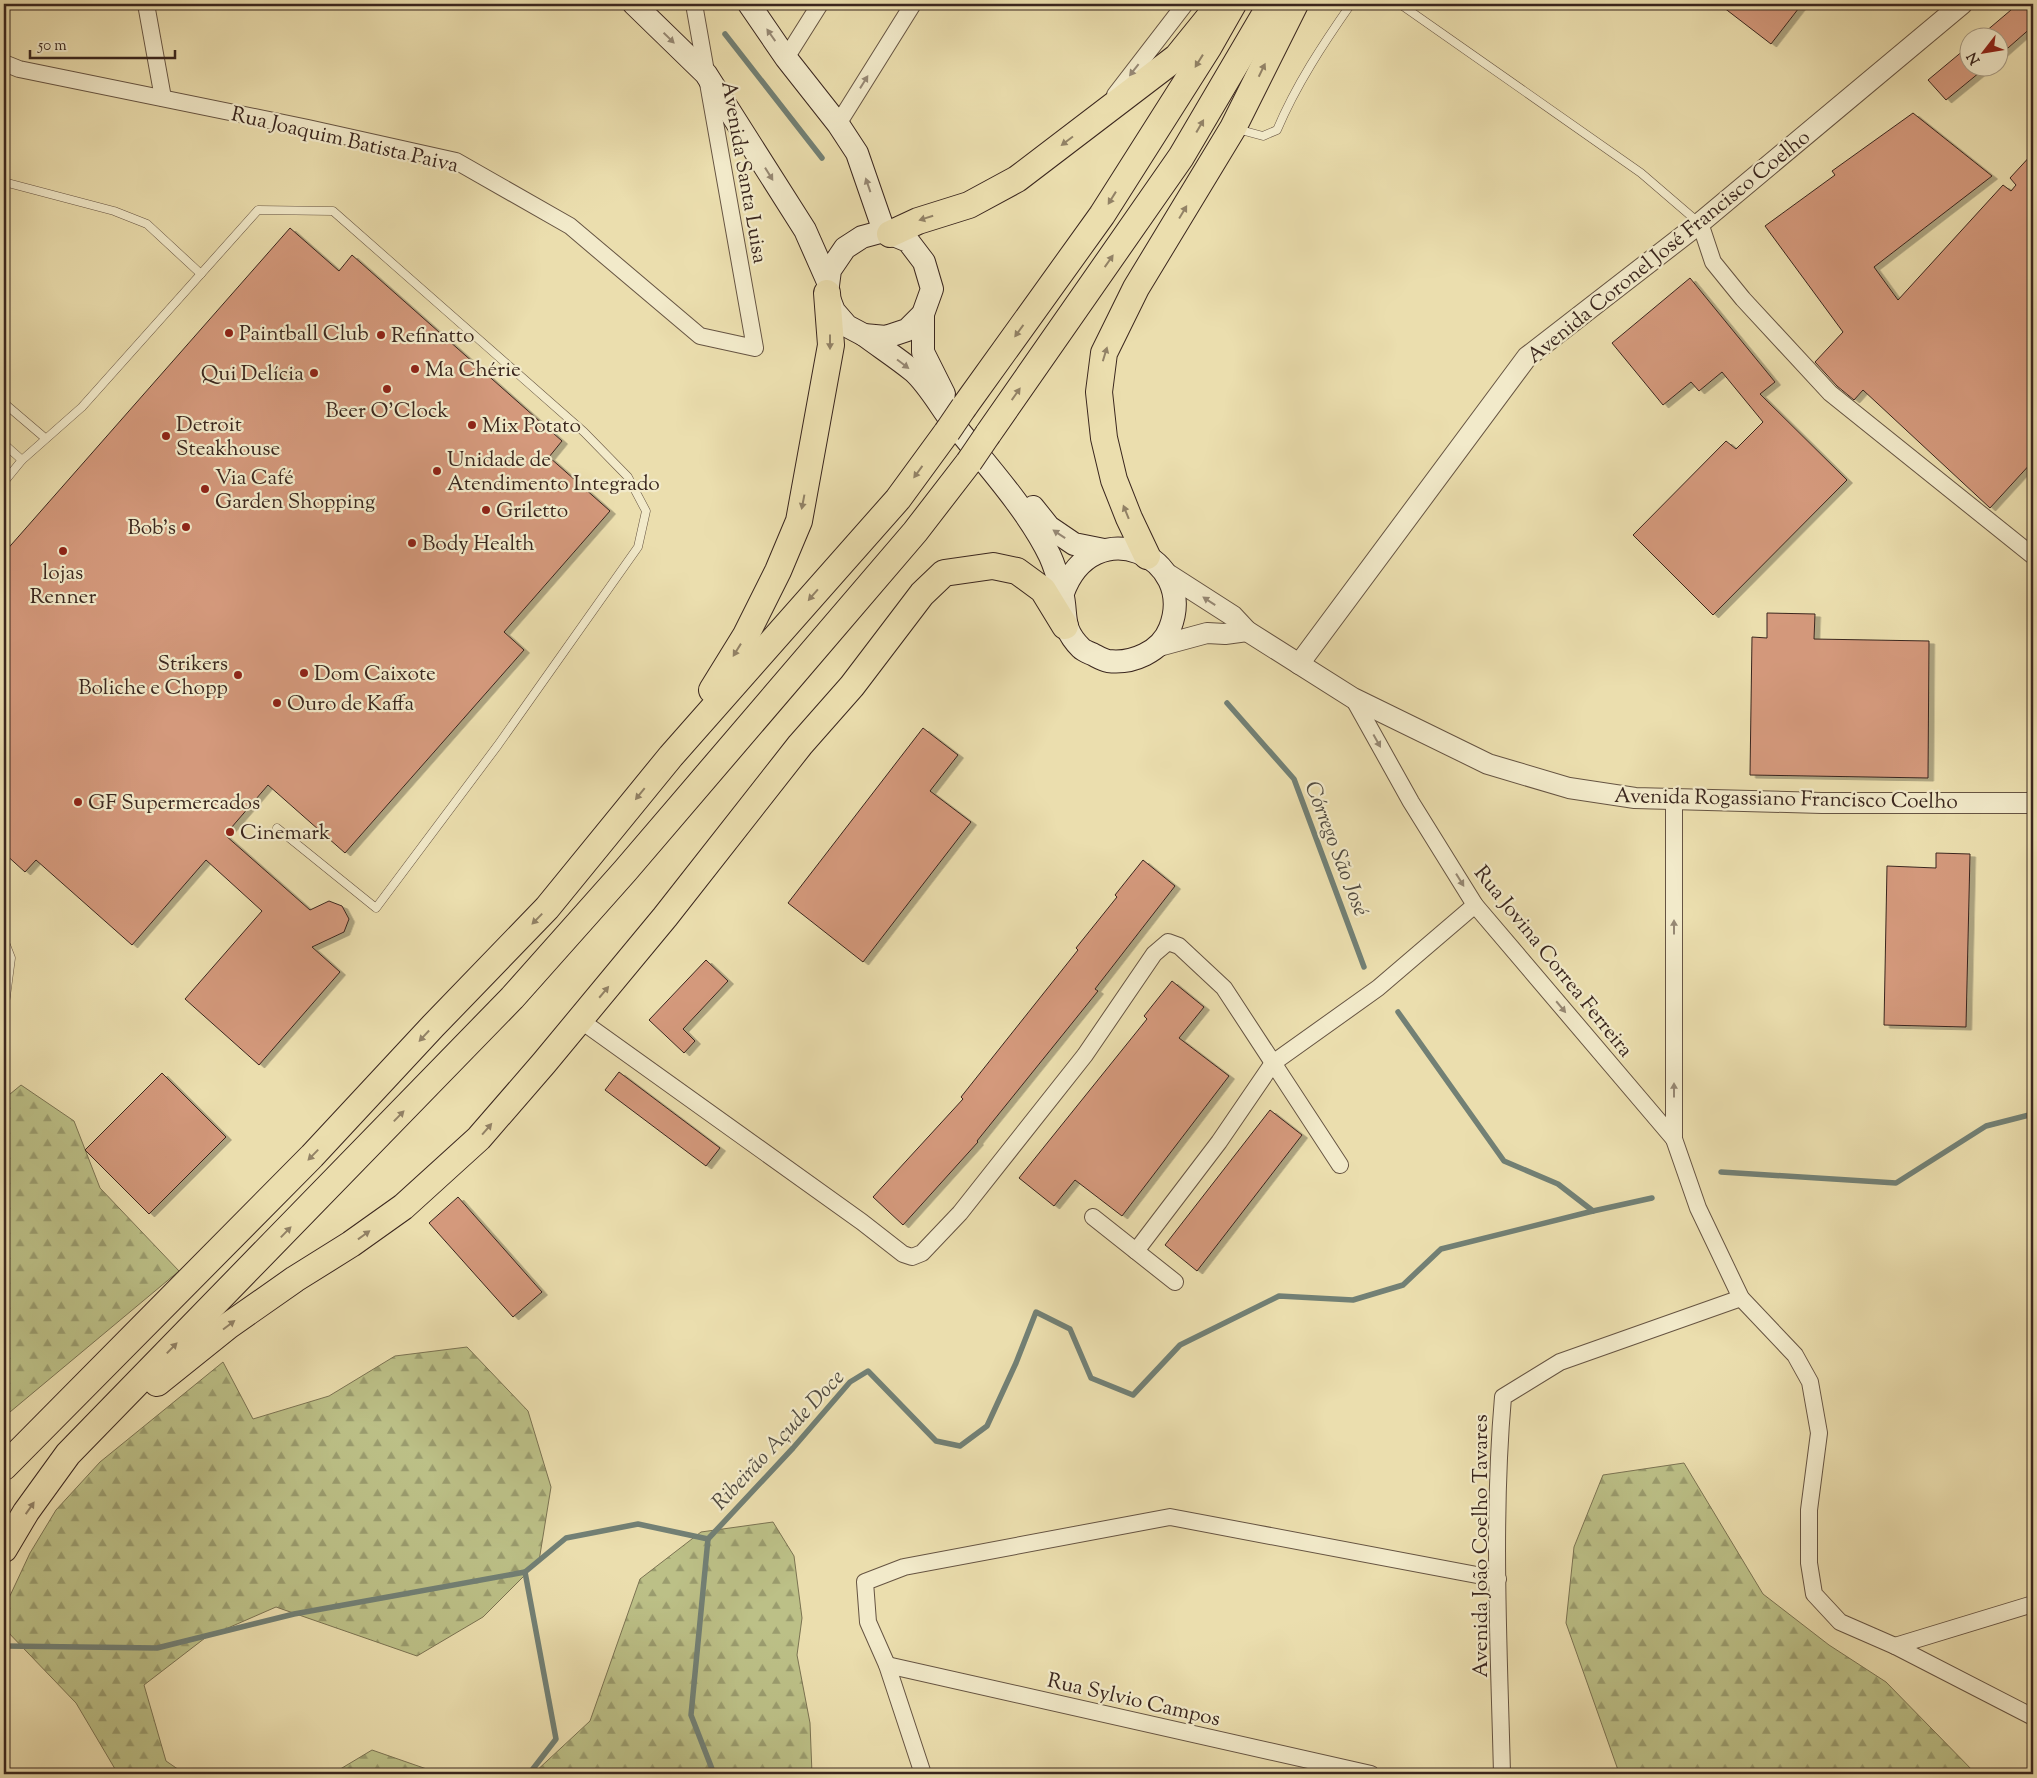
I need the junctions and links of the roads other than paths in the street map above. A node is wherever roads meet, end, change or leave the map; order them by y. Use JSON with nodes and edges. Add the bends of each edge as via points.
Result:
{"nodes":[{"id":1,"x":146,"y":4,"type":"edge"},
{"id":2,"x":634,"y":4,"type":"edge"},
{"id":3,"x":694,"y":4,"type":"edge"},
{"id":4,"x":749,"y":4,"type":"edge"},
{"id":5,"x":820,"y":4,"type":"edge"},
{"id":6,"x":913,"y":4,"type":"edge"},
{"id":7,"x":1185,"y":4,"type":"edge"},
{"id":8,"x":1220,"y":4,"type":"edge"},
{"id":9,"x":1233,"y":4,"type":"edge"},
{"id":10,"x":1271,"y":4,"type":"edge"},
{"id":11,"x":1295,"y":4,"type":"edge"},
{"id":12,"x":1351,"y":4,"type":"edge"},
{"id":13,"x":1400,"y":4,"type":"edge"},
{"id":14,"x":1962,"y":4,"type":"edge"},
{"id":15,"x":786,"y":58,"type":"junction"},
{"id":16,"x":4,"y":62,"type":"edge"},
{"id":17,"x":706,"y":74,"type":"junction"},
{"id":18,"x":163,"y":98,"type":"junction"},
{"id":19,"x":1096,"y":119,"type":"junction"},
{"id":20,"x":838,"y":124,"type":"junction"},
{"id":21,"x":1233,"y":128,"type":"junction"},
{"id":22,"x":4,"y":182,"type":"edge"},
{"id":23,"x":1700,"y":224,"type":"junction"},
{"id":24,"x":887,"y":232,"type":"junction"},
{"id":25,"x":201,"y":274,"type":"junction"},
{"id":26,"x":828,"y":287,"type":"junction"},
{"id":27,"x":923,"y":314,"type":"junction"},
{"id":28,"x":864,"y":335,"type":"junction"},
{"id":29,"x":755,"y":348,"type":"joint"},
{"id":30,"x":4,"y":404,"type":"edge"},
{"id":31,"x":45,"y":438,"type":"junction"},
{"id":32,"x":4,"y":444,"type":"edge"},
{"id":33,"x":22,"y":460,"type":"junction"},
{"id":34,"x":4,"y":482,"type":"edge"},
{"id":35,"x":1104,"y":550,"type":"junction"},
{"id":36,"x":1147,"y":556,"type":"junction"},
{"id":37,"x":2033,"y":556,"type":"edge"},
{"id":38,"x":1166,"y":574,"type":"junction"},
{"id":39,"x":1063,"y":593,"type":"junction"},
{"id":40,"x":1065,"y":626,"type":"junction"},
{"id":41,"x":1247,"y":631,"type":"junction"},
{"id":42,"x":1159,"y":646,"type":"junction"},
{"id":43,"x":1299,"y":664,"type":"junction"},
{"id":44,"x":1353,"y":698,"type":"junction"},
{"id":45,"x":671,"y":756,"type":"junction"},
{"id":46,"x":1674,"y":799,"type":"junction"},
{"id":47,"x":2033,"y":803,"type":"edge"},
{"id":48,"x":277,"y":828,"type":"dead end"},
{"id":49,"x":1476,"y":905,"type":"junction"},
{"id":50,"x":4,"y":940,"type":"edge"},
{"id":51,"x":7,"y":971,"type":"edge"},
{"id":52,"x":4,"y":1012,"type":"edge"},
{"id":53,"x":580,"y":1020,"type":"junction"},
{"id":54,"x":1273,"y":1063,"type":"junction"},
{"id":55,"x":1674,"y":1139,"type":"junction"},
{"id":56,"x":1340,"y":1165,"type":"dead end"},
{"id":57,"x":1093,"y":1217,"type":"dead end"},
{"id":58,"x":1136,"y":1251,"type":"junction"},
{"id":59,"x":1175,"y":1282,"type":"dead end"},
{"id":60,"x":1741,"y":1298,"type":"junction"},
{"id":61,"x":68,"y":1454,"type":"junction"},
{"id":62,"x":4,"y":1467,"type":"edge"},
{"id":63,"x":4,"y":1549,"type":"edge"},
{"id":64,"x":1498,"y":1580,"type":"junction"},
{"id":65,"x":2033,"y":1604,"type":"edge"},
{"id":66,"x":1894,"y":1646,"type":"junction"},
{"id":67,"x":887,"y":1665,"type":"junction"},
{"id":68,"x":2033,"y":1718,"type":"edge"},
{"id":69,"x":924,"y":1774,"type":"edge"},
{"id":70,"x":1371,"y":1774,"type":"edge"},
{"id":71,"x":1502,"y":1774,"type":"edge"}],
"edges":[{"from":1,"to":18,"type":"street"},
{"from":2,"to":17,"type":"main road","one_way":true},
{"from":3,"to":17,"type":"street","name":"Avenida Santa Luisa"},
{"from":15,"to":4,"type":"main road","one_way":true},
{"from":5,"to":15,"type":"street"},
{"from":20,"to":6,"type":"street","one_way":true},
{"from":7,"to":19,"type":"street","one_way":true},
{"from":8,"to":19,"type":"highway","via":[[1177,57]]},
{"from":9,"to":45,"type":"highway","one_way":true,"bridge":true,"via":[[1102,215],[898,499]]},
{"from":61,"to":10,"type":"highway","one_way":true,"bridge":true,"via":[[512,998],[909,540],[969,462],[1181,157]]},
{"from":21,"to":11,"type":"highway","one_way":true},
{"from":12,"to":21,"type":"lane","via":[[1323,43],[1277,130],[1264,136]]},
{"from":13,"to":23,"type":"lane","via":[[1641,173]]},
{"from":14,"to":23,"type":"street","name":"Avenida Coronel José Francisco Coelho"},
{"from":15,"to":20,"type":"main road"},
{"from":16,"to":18,"type":"street","name":"Rua Joaquim Batista Paiva","via":[[19,69]]},
{"from":17,"to":26,"type":"main road","one_way":true,"via":[[805,230]]},
{"from":17,"to":29,"type":"street","name":"Avenida Santa Luisa"},
{"from":18,"to":29,"type":"street","name":"Rua Joaquim Batista Paiva","via":[[456,161],[570,226],[700,336]]},
{"from":19,"to":24,"type":"highway","one_way":true,"via":[[1018,179],[969,205]]},
{"from":24,"to":20,"type":"main road","one_way":true,"via":[[857,153]]},
{"from":36,"to":21,"type":"highway","one_way":true,"via":[[1114,480],[1104,438],[1099,392],[1104,353],[1136,288]]},
{"from":22,"to":25,"type":"lane","via":[[114,211],[147,224]]},
{"from":23,"to":37,"type":"street","via":[[1713,262],[1830,393]]},
{"from":23,"to":43,"type":"street","name":"Avenida Coronel José Francisco Coelho","via":[[1527,356]]},
{"from":24,"to":26,"type":"main road","via":[[862,237],[845,248],[830,270]]},
{"from":24,"to":27,"type":"main road","via":[[908,241],[924,262],[932,289]]},
{"from":25,"to":31,"type":"lane","via":[[82,407]]},
{"from":25,"to":48,"type":"lane","via":[[258,210],[333,211],[584,432],[628,478],[646,511],[638,546],[498,744],[376,908]]},
{"from":26,"to":28,"type":"main road","via":[[834,311],[847,326]]},
{"from":26,"to":45,"type":"highway","one_way":true,"via":[[831,346],[799,521],[746,635]]},
{"from":27,"to":28,"type":"main road","via":[[907,330],[886,337]]},
{"from":35,"to":27,"type":"main road","one_way":true,"via":[[1074,544],[1049,527],[941,390],[923,352]]},
{"from":28,"to":39,"type":"main road","one_way":true,"via":[[914,372],[1030,521],[1050,557]]},
{"from":30,"to":31,"type":"lane"},
{"from":31,"to":33,"type":"lane"},
{"from":32,"to":33,"type":"lane"},
{"from":33,"to":34,"type":"lane"},
{"from":35,"to":36,"type":"main road","via":[[1126,549]]},
{"from":35,"to":39,"type":"main road","via":[[1078,565],[1068,578]]},
{"from":36,"to":38,"type":"main road"},
{"from":41,"to":38,"type":"street","name":"Avenida Rogassiano Francisco Coelho","one_way":true,"via":[[1232,616]]},
{"from":38,"to":42,"type":"main road","via":[[1173,591],[1175,611],[1170,630]]},
{"from":39,"to":40,"type":"main road"},
{"from":40,"to":42,"type":"main road","via":[[1082,648],[1107,661],[1135,660]]},
{"from":53,"to":40,"type":"highway","one_way":true,"via":[[666,917],[800,745],[852,686],[922,594],[944,574],[993,566],[1017,571],[1043,590]]},
{"from":41,"to":42,"type":"street","via":[[1207,633]]},
{"from":41,"to":43,"type":"street","name":"Avenida Rogassiano Francisco Coelho"},
{"from":43,"to":44,"type":"street","name":"Avenida Rogassiano Francisco Coelho"},
{"from":44,"to":46,"type":"street","name":"Avenida Rogassiano Francisco Coelho","via":[[1488,764],[1569,788],[1635,798]]},
{"from":44,"to":49,"type":"street","name":"Rua Jovina Correa Ferreira","one_way":true,"via":[[1411,802]]},
{"from":45,"to":62,"type":"highway","one_way":true,"via":[[547,908],[312,1156]]},
{"from":46,"to":47,"type":"street","name":"Avenida Rogassiano Francisco Coelho"},
{"from":55,"to":46,"type":"street","name":"Rua Jovina Correa Ferreira","one_way":true},
{"from":49,"to":54,"type":"street","via":[[1378,988]]},
{"from":49,"to":55,"type":"street","name":"Rua Jovina Correa Ferreira","one_way":true},
{"from":50,"to":51,"type":"lane","via":[[11,958]]},
{"from":51,"to":52,"type":"lane"},
{"from":53,"to":54,"type":"street","via":[[903,1254],[912,1256],[922,1253],[960,1213],[1085,1055],[1154,954],[1168,942],[1179,946],[1224,988]]},
{"from":61,"to":53,"type":"highway","one_way":true,"via":[[228,1326],[403,1207],[479,1138]]},
{"from":54,"to":56,"type":"street"},
{"from":54,"to":58,"type":"street","via":[[1219,1142]]},
{"from":55,"to":60,"type":"street","name":"Rua Jovina Correa Ferreira","via":[[1698,1208]]},
{"from":57,"to":58,"type":"street"},
{"from":58,"to":59,"type":"street"},
{"from":60,"to":64,"type":"street","name":"Avenida João Coelho Tavares","via":[[1560,1362],[1503,1397]]},
{"from":60,"to":66,"type":"street","name":"Rua Jovina Correa Ferreira","via":[[1795,1355],[1810,1382],[1819,1433],[1810,1510],[1809,1563],[1814,1594],[1840,1622]]},
{"from":63,"to":61,"type":"highway","one_way":true},
{"from":64,"to":67,"type":"street","via":[[1170,1517],[904,1567],[865,1582],[868,1622]]},
{"from":64,"to":71,"type":"street","name":"Avenida João Coelho Tavares"},
{"from":65,"to":66,"type":"street"},
{"from":66,"to":68,"type":"street","name":"Rua Jovina Correa Ferreira"},
{"from":67,"to":69,"type":"street"},
{"from":67,"to":70,"type":"street","name":"Rua Sylvio Campos"}]}
